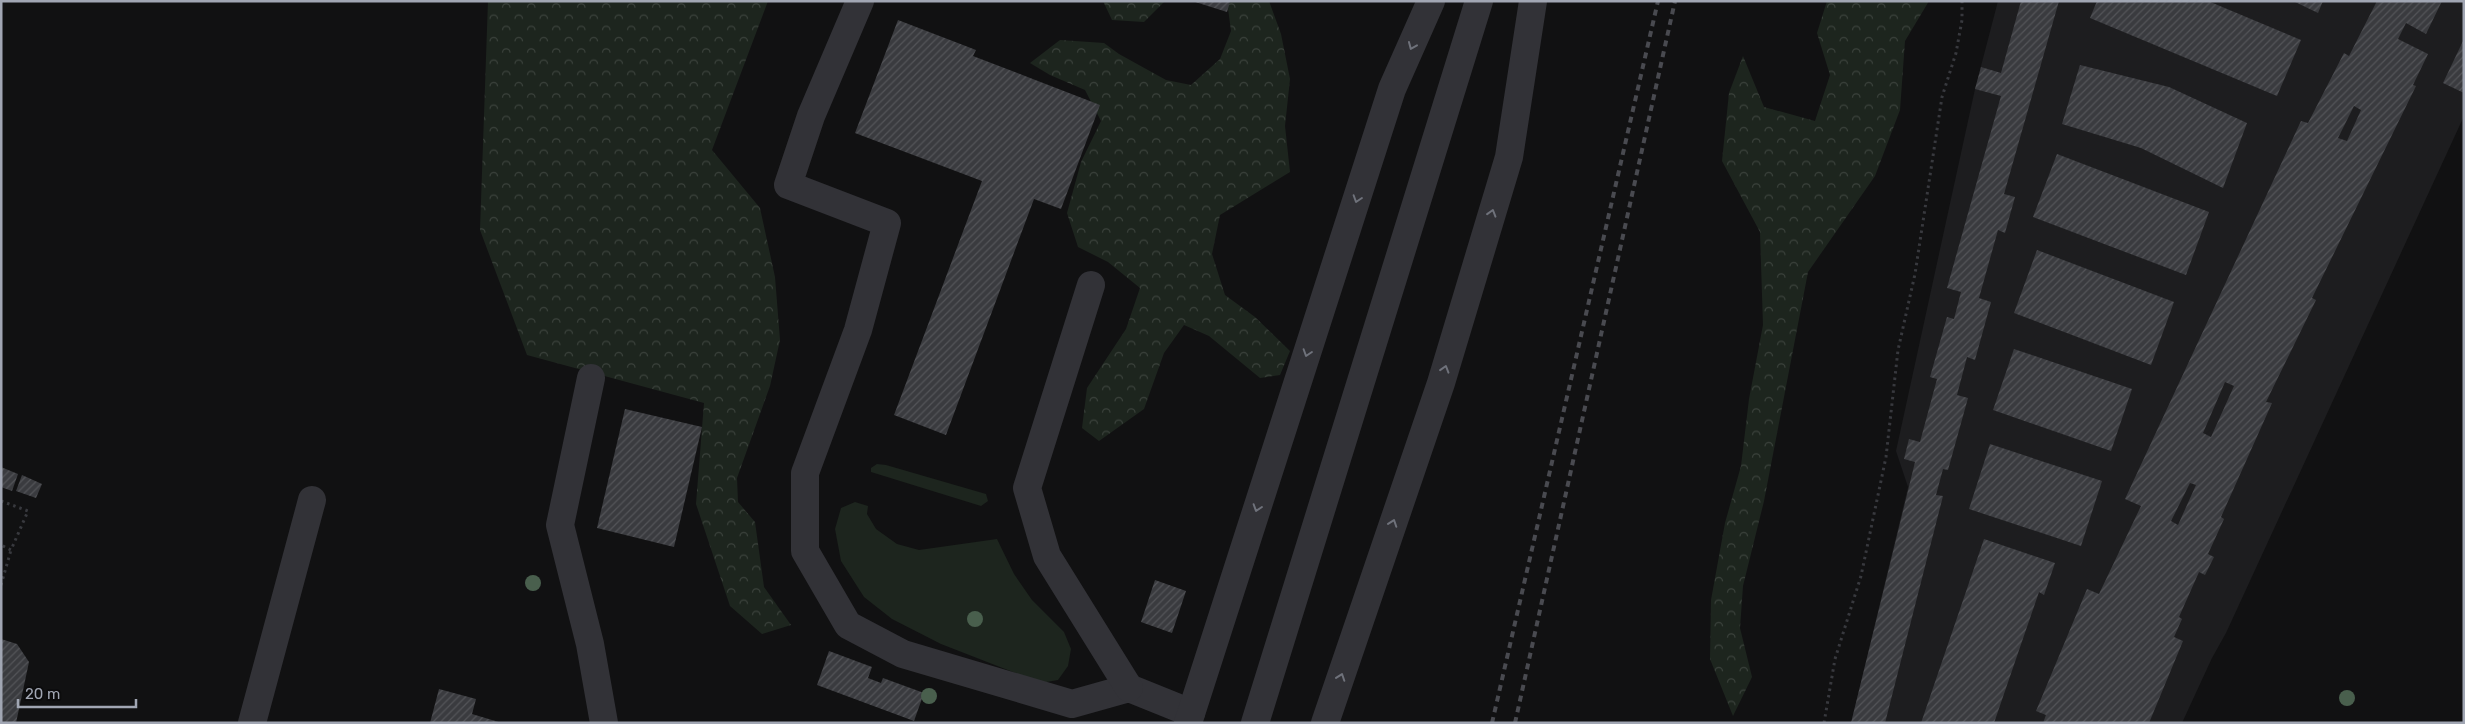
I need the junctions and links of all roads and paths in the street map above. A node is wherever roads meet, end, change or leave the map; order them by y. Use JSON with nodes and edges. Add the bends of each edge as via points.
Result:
{"nodes":[{"id":1,"x":860,"y":1,"type":"edge"},
{"id":2,"x":1431,"y":1,"type":"edge"},
{"id":3,"x":1479,"y":1,"type":"edge"},
{"id":4,"x":1533,"y":1,"type":"edge"},
{"id":5,"x":1962,"y":1,"type":"edge"},
{"id":6,"x":1090,"y":285,"type":"dead end"},
{"id":7,"x":591,"y":378,"type":"dead end"},
{"id":8,"x":312,"y":500,"type":"dead end"},
{"id":9,"x":1,"y":501,"type":"edge"},
{"id":10,"x":1,"y":545,"type":"edge"},
{"id":11,"x":11,"y":550,"type":"junction"},
{"id":12,"x":1,"y":585,"type":"edge"},
{"id":13,"x":1130,"y":688,"type":"junction"},
{"id":14,"x":1069,"y":714,"type":"edge"},
{"id":15,"x":1189,"y":718,"type":"edge"},
{"id":16,"x":252,"y":723,"type":"edge"},
{"id":17,"x":604,"y":723,"type":"edge"},
{"id":18,"x":1255,"y":723,"type":"edge"},
{"id":19,"x":1325,"y":723,"type":"edge"},
{"id":20,"x":1824,"y":723,"type":"edge"}],
"edges":[{"from":1,"to":14,"type":"street","via":[[811,116],[788,185],[887,223],[858,330],[805,473],[804,551],[848,625],[903,654]]},
{"from":2,"to":15,"type":"street","one_way":true,"via":[[1392,89]]},
{"from":3,"to":18,"type":"street"},
{"from":19,"to":4,"type":"street","one_way":true,"via":[[1441,383],[1509,157]]},
{"from":5,"to":20,"type":"path","via":[[1956,53],[1942,96],[1915,274],[1898,350],[1886,457],[1861,576],[1835,659]]},
{"from":6,"to":13,"type":"street","via":[[1027,488],[1047,556]]},
{"from":7,"to":17,"type":"street","via":[[560,525],[590,644]]},
{"from":8,"to":16,"type":"street"},
{"from":9,"to":11,"type":"path","via":[[28,511]]},
{"from":10,"to":11,"type":"path"},
{"from":11,"to":12,"type":"path"},
{"from":13,"to":14,"type":"street"},
{"from":13,"to":15,"type":"street"}]}
